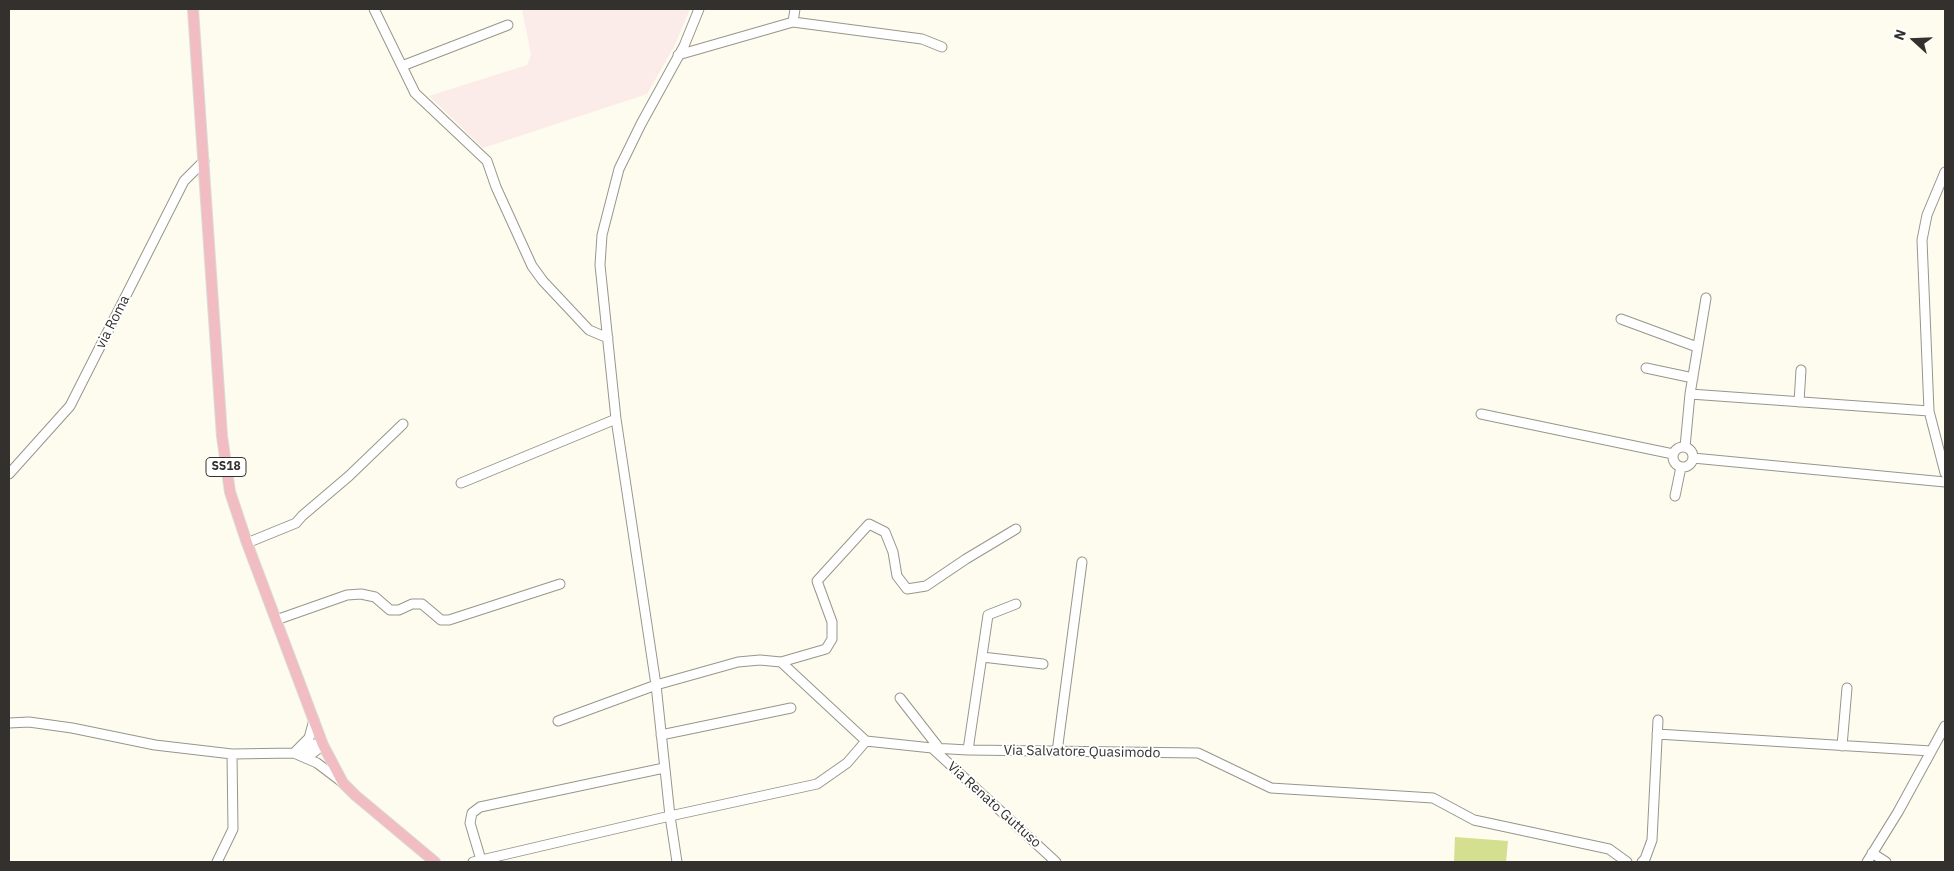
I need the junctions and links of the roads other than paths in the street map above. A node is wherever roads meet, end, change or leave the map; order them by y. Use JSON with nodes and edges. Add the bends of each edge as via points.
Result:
{"nodes":[{"id":1,"x":192,"y":9,"type":"edge"},
{"id":2,"x":374,"y":9,"type":"edge"},
{"id":3,"x":699,"y":9,"type":"edge"},
{"id":4,"x":795,"y":9,"type":"edge"},
{"id":5,"x":793,"y":22,"type":"junction"},
{"id":6,"x":508,"y":25,"type":"dead end"},
{"id":7,"x":942,"y":47,"type":"dead end"},
{"id":8,"x":678,"y":55,"type":"junction"},
{"id":9,"x":402,"y":66,"type":"junction"},
{"id":10,"x":204,"y":161,"type":"junction"},
{"id":11,"x":1945,"y":172,"type":"edge"},
{"id":12,"x":1706,"y":298,"type":"dead end"},
{"id":13,"x":1620,"y":318,"type":"dead end"},
{"id":14,"x":608,"y":338,"type":"junction"},
{"id":15,"x":1697,"y":347,"type":"junction"},
{"id":16,"x":1646,"y":368,"type":"dead end"},
{"id":17,"x":1801,"y":370,"type":"dead end"},
{"id":18,"x":1693,"y":378,"type":"junction"},
{"id":19,"x":1690,"y":394,"type":"junction"},
{"id":20,"x":1799,"y":402,"type":"junction"},
{"id":21,"x":1929,"y":411,"type":"junction"},
{"id":22,"x":1481,"y":414,"type":"dead end"},
{"id":23,"x":616,"y":418,"type":"junction"},
{"id":24,"x":403,"y":424,"type":"dead end"},
{"id":25,"x":1685,"y":447,"type":"junction"},
{"id":26,"x":1673,"y":454,"type":"junction"},
{"id":27,"x":1693,"y":458,"type":"junction"},
{"id":28,"x":1681,"y":467,"type":"junction"},
{"id":29,"x":1945,"y":473,"type":"edge"},
{"id":30,"x":9,"y":474,"type":"edge"},
{"id":31,"x":1945,"y":482,"type":"edge"},
{"id":32,"x":461,"y":483,"type":"dead end"},
{"id":33,"x":1675,"y":496,"type":"dead end"},
{"id":34,"x":1016,"y":529,"type":"dead end"},
{"id":35,"x":247,"y":543,"type":"junction"},
{"id":36,"x":1082,"y":562,"type":"dead end"},
{"id":37,"x":560,"y":584,"type":"dead end"},
{"id":38,"x":1016,"y":604,"type":"dead end"},
{"id":39,"x":276,"y":620,"type":"junction"},
{"id":40,"x":982,"y":656,"type":"junction"},
{"id":41,"x":781,"y":662,"type":"junction"},
{"id":42,"x":1043,"y":664,"type":"dead end"},
{"id":43,"x":656,"y":685,"type":"junction"},
{"id":44,"x":1847,"y":688,"type":"dead end"},
{"id":45,"x":900,"y":698,"type":"dead end"},
{"id":46,"x":791,"y":708,"type":"dead end"},
{"id":47,"x":314,"y":720,"type":"junction"},
{"id":48,"x":1658,"y":720,"type":"dead end"},
{"id":49,"x":558,"y":721,"type":"dead end"},
{"id":50,"x":9,"y":723,"type":"edge"},
{"id":51,"x":1945,"y":726,"type":"edge"},
{"id":52,"x":661,"y":734,"type":"junction"},
{"id":53,"x":1657,"y":734,"type":"junction"},
{"id":54,"x":866,"y":741,"type":"junction"},
{"id":55,"x":323,"y":745,"type":"junction"},
{"id":56,"x":1842,"y":746,"type":"junction"},
{"id":57,"x":935,"y":748,"type":"junction"},
{"id":58,"x":968,"y":750,"type":"junction"},
{"id":59,"x":1931,"y":751,"type":"junction"},
{"id":60,"x":1057,"y":752,"type":"junction"},
{"id":61,"x":298,"y":753,"type":"junction"},
{"id":62,"x":232,"y":754,"type":"junction"},
{"id":63,"x":664,"y":768,"type":"junction"},
{"id":64,"x":343,"y":783,"type":"junction"},
{"id":65,"x":670,"y":816,"type":"junction"},
{"id":66,"x":1872,"y":853,"type":"junction"},
{"id":67,"x":477,"y":861,"type":"edge"},
{"id":68,"x":217,"y":862,"type":"edge"},
{"id":69,"x":435,"y":862,"type":"edge"},
{"id":70,"x":676,"y":862,"type":"edge"},
{"id":71,"x":1056,"y":862,"type":"edge"},
{"id":72,"x":1626,"y":862,"type":"edge"},
{"id":73,"x":1642,"y":862,"type":"edge"},
{"id":74,"x":1867,"y":862,"type":"edge"},
{"id":75,"x":1886,"y":862,"type":"edge"}],
"edges":[{"from":1,"to":10,"type":"main road","number":"SS18"},
{"from":2,"to":9,"type":"street"},
{"from":3,"to":8,"type":"street"},
{"from":4,"to":5,"type":"street"},
{"from":5,"to":7,"type":"street","via":[[922,39]]},
{"from":5,"to":8,"type":"street"},
{"from":6,"to":9,"type":"street"},
{"from":8,"to":14,"type":"street","via":[[619,168],[609,204],[600,265]]},
{"from":9,"to":14,"type":"street","via":[[415,93],[487,161],[532,266],[543,281],[589,330]]},
{"from":10,"to":30,"type":"street","name":"via Roma","via":[[184,181],[70,406]]},
{"from":10,"to":35,"type":"main road","number":"SS18","via":[[222,436],[230,492]]},
{"from":11,"to":21,"type":"street","via":[[1927,216],[1922,240]]},
{"from":12,"to":15,"type":"street"},
{"from":13,"to":15,"type":"street"},
{"from":14,"to":23,"type":"street"},
{"from":15,"to":18,"type":"street"},
{"from":16,"to":18,"type":"street"},
{"from":17,"to":20,"type":"street"},
{"from":18,"to":19,"type":"street"},
{"from":19,"to":20,"type":"street"},
{"from":19,"to":25,"type":"street"},
{"from":20,"to":21,"type":"street"},
{"from":21,"to":29,"type":"street"},
{"from":22,"to":26,"type":"street"},
{"from":23,"to":32,"type":"street"},
{"from":23,"to":43,"type":"street"},
{"from":24,"to":35,"type":"street","via":[[296,523]]},
{"from":25,"to":26,"type":"street","via":[[1680,447]]},
{"from":25,"to":27,"type":"street"},
{"from":26,"to":28,"type":"street","via":[[1676,465]]},
{"from":27,"to":28,"type":"street","via":[[1687,467]]},
{"from":27,"to":31,"type":"street"},
{"from":28,"to":33,"type":"street"},
{"from":34,"to":41,"type":"street","via":[[926,586],[907,589],[898,576],[885,532],[869,524],[817,581],[832,622],[832,639],[826,649]]},
{"from":35,"to":39,"type":"main road","number":"SS18"},
{"from":36,"to":60,"type":"street"},
{"from":37,"to":39,"type":"street","via":[[449,620],[441,620],[422,604],[390,610],[375,597],[361,594],[347,595]]},
{"from":38,"to":40,"type":"street","via":[[988,614]]},
{"from":39,"to":47,"type":"main road","number":"SS18"},
{"from":40,"to":42,"type":"street"},
{"from":40,"to":58,"type":"street"},
{"from":41,"to":43,"type":"street","via":[[738,662]]},
{"from":41,"to":54,"type":"street"},
{"from":43,"to":49,"type":"street"},
{"from":43,"to":52,"type":"street"},
{"from":44,"to":56,"type":"street"},
{"from":45,"to":57,"type":"street","name":"Via Renato Guttuso"},
{"from":46,"to":52,"type":"street"},
{"from":47,"to":55,"type":"main road","number":"SS18"},
{"from":47,"to":61,"type":"street","via":[[309,738]]},
{"from":48,"to":53,"type":"street"},
{"from":50,"to":62,"type":"street","via":[[29,722],[156,745]]},
{"from":51,"to":59,"type":"street"},
{"from":52,"to":63,"type":"street"},
{"from":53,"to":56,"type":"street"},
{"from":53,"to":73,"type":"street","via":[[1652,840]]},
{"from":54,"to":57,"type":"street","name":"Via Salvatore Quasimodo"},
{"from":54,"to":65,"type":"street","via":[[847,763],[817,784]]},
{"from":55,"to":61,"type":"street","via":[[313,752]]},
{"from":55,"to":64,"type":"main road","number":"SS18"},
{"from":56,"to":59,"type":"street"},
{"from":57,"to":58,"type":"street","name":"Via Salvatore Quasimodo"},
{"from":57,"to":71,"type":"street","name":"Via Renato Guttuso"},
{"from":58,"to":60,"type":"street","name":"Via Salvatore Quasimodo"},
{"from":59,"to":66,"type":"street"},
{"from":60,"to":72,"type":"street","name":"Via Salvatore Quasimodo","via":[[1198,753],[1271,788],[1433,798],[1474,820],[1609,849]]},
{"from":61,"to":62,"type":"street"},
{"from":61,"to":64,"type":"street","via":[[317,762]]},
{"from":62,"to":68,"type":"street","via":[[233,829]]},
{"from":63,"to":65,"type":"street"},
{"from":63,"to":67,"type":"street","via":[[480,807],[472,813],[470,823]]},
{"from":64,"to":69,"type":"main road","number":"SS18"},
{"from":65,"to":67,"type":"street"},
{"from":65,"to":70,"type":"street"},
{"from":66,"to":74,"type":"street"},
{"from":66,"to":75,"type":"street"}]}
